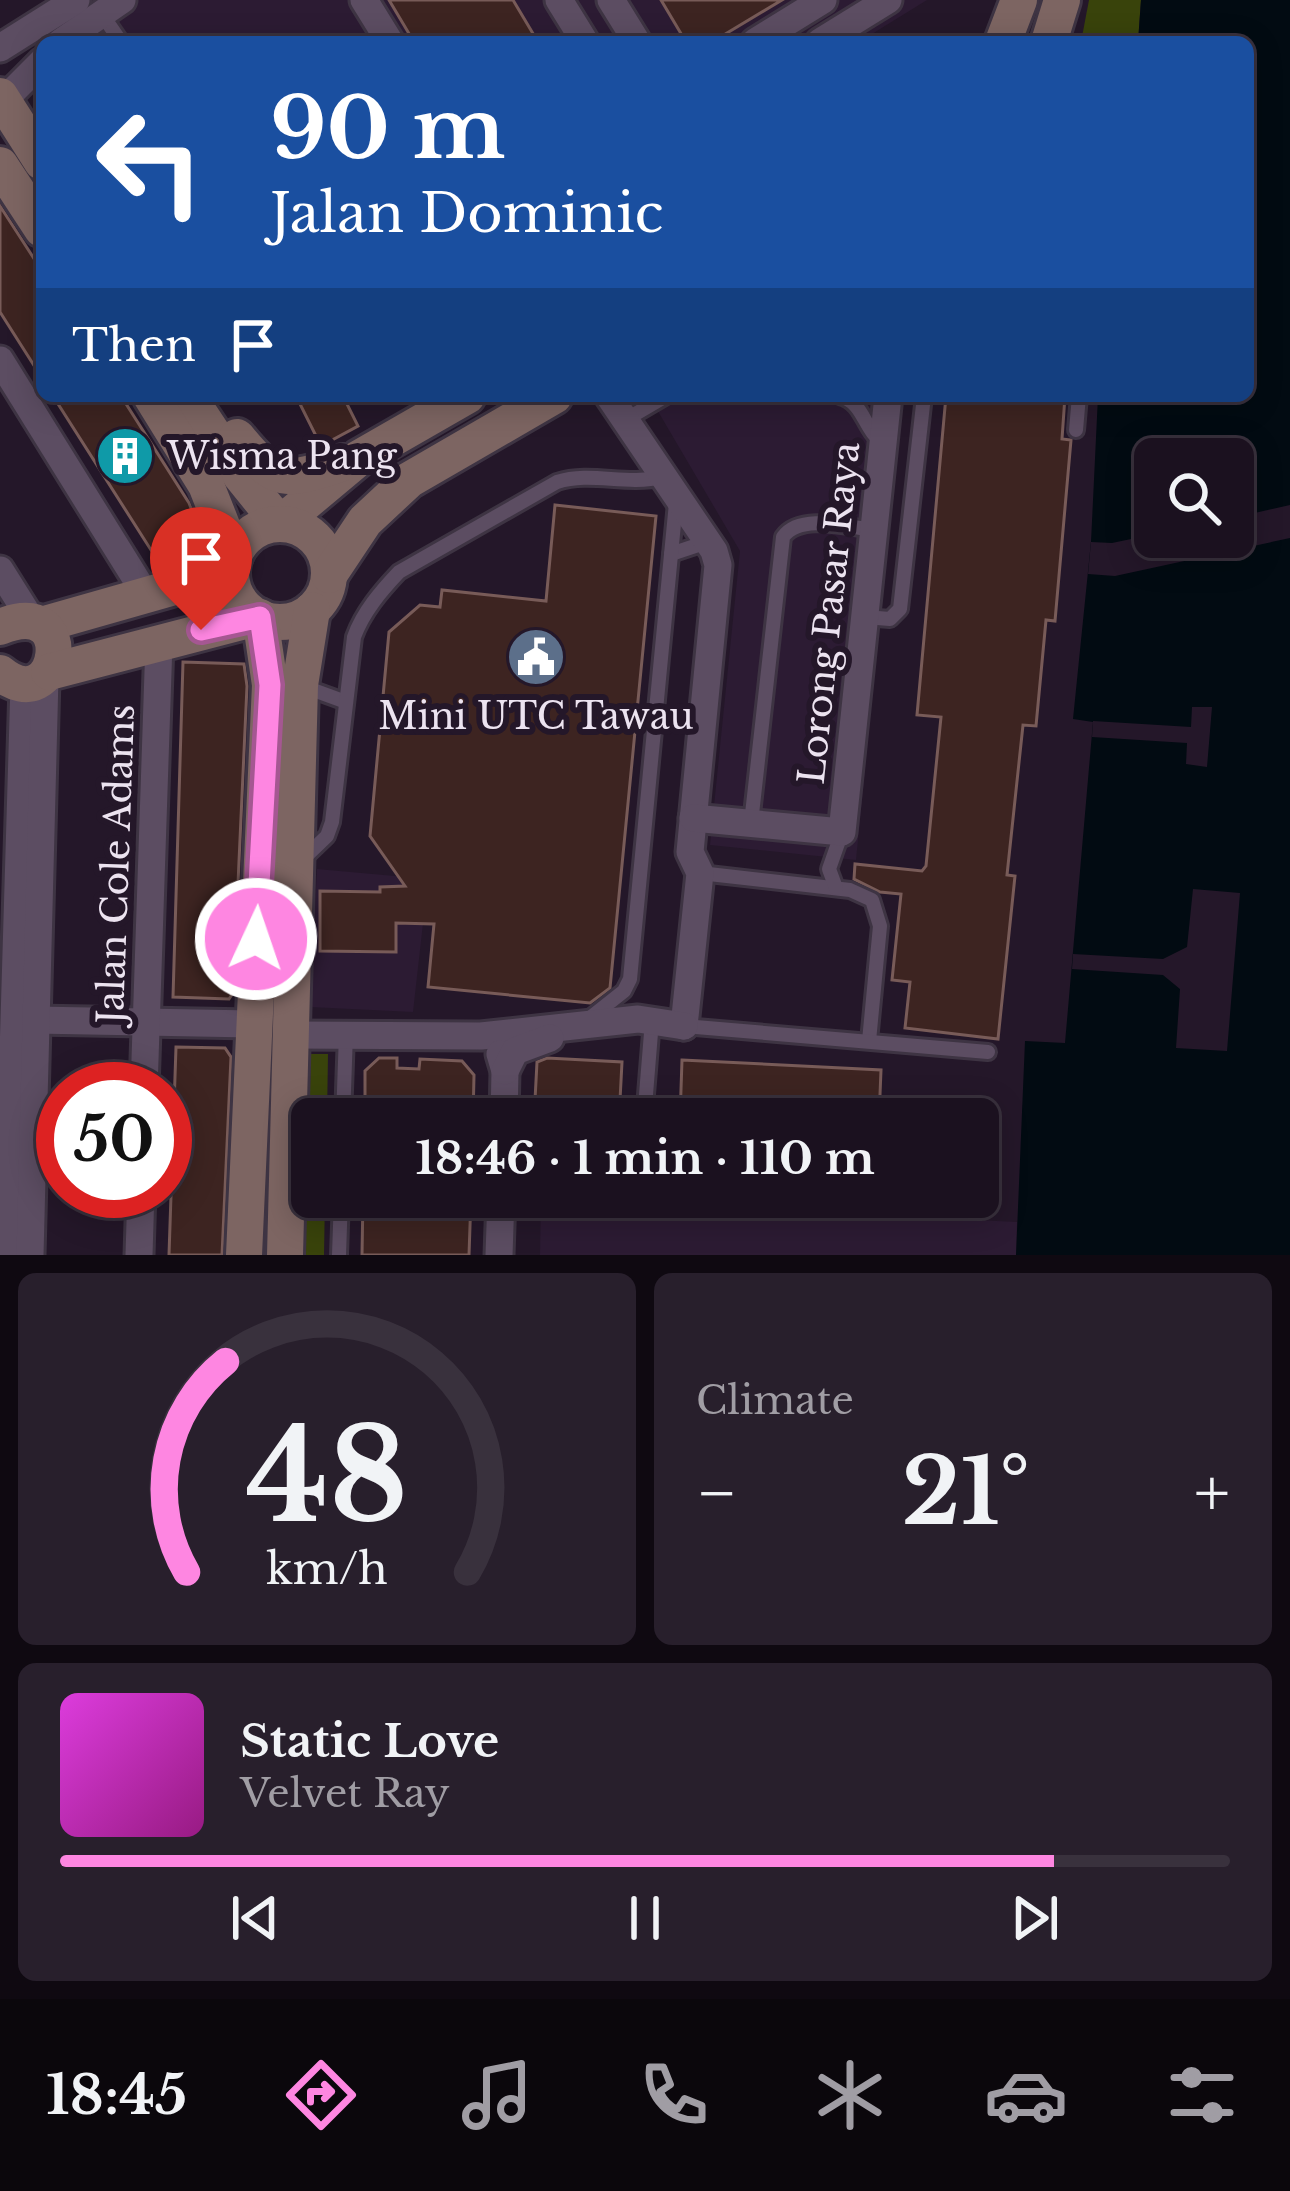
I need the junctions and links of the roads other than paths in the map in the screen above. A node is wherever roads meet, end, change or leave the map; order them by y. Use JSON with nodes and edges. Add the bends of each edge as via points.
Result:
{"nodes":[{"id":1,"x":364,"y":0,"type":"edge"},
{"id":2,"x":559,"y":0,"type":"edge"},
{"id":3,"x":610,"y":0,"type":"edge"},
{"id":4,"x":888,"y":0,"type":"edge"},
{"id":5,"x":1019,"y":0,"type":"edge"},
{"id":6,"x":1062,"y":0,"type":"edge"},
{"id":7,"x":812,"y":3,"type":"edge"},
{"id":8,"x":91,"y":8,"type":"edge"},
{"id":9,"x":66,"y":36,"type":"edge"},
{"id":10,"x":116,"y":36,"type":"edge"},
{"id":11,"x":386,"y":36,"type":"edge"},
{"id":12,"x":581,"y":36,"type":"edge"},
{"id":13,"x":633,"y":36,"type":"edge"},
{"id":14,"x":763,"y":36,"type":"edge"},
{"id":15,"x":830,"y":36,"type":"edge"},
{"id":16,"x":1005,"y":36,"type":"edge"},
{"id":17,"x":1051,"y":36,"type":"edge"},
{"id":18,"x":0,"y":48,"type":"edge"},
{"id":19,"x":36,"y":68,"type":"edge"},
{"id":20,"x":2,"y":99,"type":"edge"},
{"id":21,"x":36,"y":153,"type":"edge"},
{"id":22,"x":0,"y":165,"type":"edge"},
{"id":23,"x":36,"y":220,"type":"edge"},
{"id":24,"x":0,"y":361,"type":"edge"},
{"id":25,"x":155,"y":402,"type":"edge"},
{"id":26,"x":192,"y":402,"type":"edge"},
{"id":27,"x":451,"y":402,"type":"edge"},
{"id":28,"x":544,"y":402,"type":"edge"},
{"id":29,"x":856,"y":402,"type":"edge"},
{"id":30,"x":887,"y":402,"type":"edge"},
{"id":31,"x":923,"y":402,"type":"edge"},
{"id":32,"x":1078,"y":402,"type":"edge"},
{"id":33,"x":617,"y":408,"type":"edge"},
{"id":34,"x":1076,"y":430,"type":"dead end"},
{"id":35,"x":884,"y":442,"type":"junction"},
{"id":36,"x":359,"y":458,"type":"junction"},
{"id":37,"x":670,"y":487,"type":"junction"},
{"id":38,"x":280,"y":524,"type":"junction"},
{"id":39,"x":874,"y":530,"type":"junction"},
{"id":40,"x":707,"y":542,"type":"junction"},
{"id":41,"x":671,"y":554,"type":"junction"},
{"id":42,"x":234,"y":556,"type":"junction"},
{"id":43,"x":0,"y":570,"type":"edge"},
{"id":44,"x":329,"y":575,"type":"junction"},
{"id":45,"x":146,"y":595,"type":"junction"},
{"id":46,"x":312,"y":610,"type":"junction"},
{"id":47,"x":260,"y":617,"type":"junction"},
{"id":48,"x":865,"y":617,"type":"junction"},
{"id":49,"x":13,"y":624,"type":"edge"},
{"id":50,"x":159,"y":642,"type":"junction"},
{"id":51,"x":21,"y":678,"type":"edge"},
{"id":52,"x":300,"y":686,"type":"junction"},
{"id":53,"x":346,"y":702,"type":"junction"},
{"id":54,"x":693,"y":818,"type":"junction"},
{"id":55,"x":751,"y":824,"type":"junction"},
{"id":56,"x":842,"y":832,"type":"junction"},
{"id":57,"x":296,"y":865,"type":"junction"},
{"id":58,"x":700,"y":873,"type":"junction"},
{"id":59,"x":836,"y":888,"type":"junction"},
{"id":60,"x":35,"y":1020,"type":"junction"},
{"id":61,"x":147,"y":1022,"type":"junction"},
{"id":62,"x":252,"y":1024,"type":"junction"},
{"id":63,"x":580,"y":1024,"type":"junction"},
{"id":64,"x":684,"y":1026,"type":"junction"},
{"id":65,"x":346,"y":1033,"type":"junction"},
{"id":66,"x":651,"y":1033,"type":"junction"},
{"id":67,"x":291,"y":1035,"type":"junction"},
{"id":68,"x":481,"y":1036,"type":"junction"},
{"id":69,"x":869,"y":1041,"type":"junction"},
{"id":70,"x":988,"y":1052,"type":"dead end"},
{"id":71,"x":145,"y":1062,"type":"edge"},
{"id":72,"x":505,"y":1071,"type":"junction"},
{"id":73,"x":344,"y":1098,"type":"edge"},
{"id":74,"x":504,"y":1098,"type":"edge"},
{"id":75,"x":646,"y":1098,"type":"edge"},
{"id":76,"x":249,"y":1107,"type":"junction"},
{"id":77,"x":140,"y":1218,"type":"edge"},
{"id":78,"x":340,"y":1218,"type":"edge"},
{"id":79,"x":500,"y":1218,"type":"edge"},
{"id":80,"x":7,"y":1255,"type":"edge"},
{"id":81,"x":30,"y":1255,"type":"edge"},
{"id":82,"x":139,"y":1255,"type":"edge"},
{"id":83,"x":244,"y":1255,"type":"edge"},
{"id":84,"x":285,"y":1255,"type":"edge"},
{"id":85,"x":339,"y":1255,"type":"edge"},
{"id":86,"x":499,"y":1255,"type":"edge"}],
"edges":[{"from":1,"to":11,"type":"street"},
{"from":2,"to":12,"type":"street"},
{"from":3,"to":13,"type":"street"},
{"from":4,"to":15,"type":"street"},
{"from":5,"to":16,"type":"main road"},
{"from":6,"to":17,"type":"main road"},
{"from":7,"to":14,"type":"street"},
{"from":8,"to":9,"type":"street"},
{"from":8,"to":10,"type":"lane"},
{"from":8,"to":18,"type":"street"},
{"from":19,"to":20,"type":"street"},
{"from":20,"to":21,"type":"main road"},
{"from":22,"to":23,"type":"main road"},
{"from":24,"to":45,"type":"street"},
{"from":25,"to":42,"type":"main road","via":[[206,484]]},
{"from":26,"to":36,"type":"main road","via":[[278,476],[306,477]]},
{"from":26,"to":38,"type":"main road"},
{"from":27,"to":36,"type":"main road"},
{"from":28,"to":44,"type":"main road","via":[[409,480],[365,521]]},
{"from":29,"to":35,"type":"lane"},
{"from":30,"to":35,"type":"street","name":"Lorong Pasar Raya"},
{"from":31,"to":48,"type":"lane","via":[[900,609],[890,619]]},
{"from":32,"to":34,"type":"lane"},
{"from":33,"to":37,"type":"street"},
{"from":35,"to":39,"type":"street","name":"Lorong Pasar Raya"},
{"from":36,"to":38,"type":"main road"},
{"from":37,"to":40,"type":"street"},
{"from":37,"to":41,"type":"lane"},
{"from":37,"to":53,"type":"lane","via":[[576,476],[556,482],[400,572],[359,623]]},
{"from":38,"to":42,"type":"main road","via":[[251,532]]},
{"from":38,"to":44,"type":"main road","via":[[310,533]]},
{"from":39,"to":48,"type":"street","name":"Lorong Pasar Raya"},
{"from":39,"to":55,"type":"lane","via":[[804,524],[784,537]]},
{"from":40,"to":41,"type":"lane"},
{"from":40,"to":54,"type":"street","via":[[719,578]]},
{"from":41,"to":63,"type":"lane","via":[[630,979]]},
{"from":42,"to":45,"type":"main road"},
{"from":42,"to":47,"type":"main road","via":[[239,598]]},
{"from":43,"to":49,"type":"street"},
{"from":44,"to":46,"type":"main road"},
{"from":45,"to":49,"type":"main road"},
{"from":46,"to":47,"type":"main road","via":[[287,621]]},
{"from":46,"to":52,"type":"main road"},
{"from":47,"to":50,"type":"main road"},
{"from":47,"to":62,"type":"main road","via":[[270,685]]},
{"from":48,"to":56,"type":"street","name":"Lorong Pasar Raya"},
{"from":49,"to":51,"type":"main road","via":[[54,641],[54,662]]},
{"from":50,"to":51,"type":"main road"},
{"from":50,"to":61,"type":"street","name":"Jalan Cole Adams"},
{"from":51,"to":60,"type":"street"},
{"from":51,"to":80,"type":"street"},
{"from":52,"to":53,"type":"lane"},
{"from":52,"to":57,"type":"main road"},
{"from":53,"to":57,"type":"lane","via":[[332,822]]},
{"from":54,"to":55,"type":"street","name":"Lorong Pasar Raya"},
{"from":54,"to":58,"type":"street","via":[[690,852]]},
{"from":55,"to":56,"type":"street","name":"Lorong Pasar Raya"},
{"from":56,"to":59,"type":"lane","via":[[829,869]]},
{"from":57,"to":67,"type":"main road"},
{"from":58,"to":59,"type":"lane"},
{"from":58,"to":64,"type":"street"},
{"from":59,"to":69,"type":"lane","via":[[862,893],[878,912]]},
{"from":60,"to":61,"type":"street"},
{"from":60,"to":81,"type":"street"},
{"from":61,"to":62,"type":"street"},
{"from":61,"to":71,"type":"street","name":"Jalan Cole Adams"},
{"from":62,"to":76,"type":"main road"},
{"from":63,"to":64,"type":"street","via":[[653,1019]]},
{"from":63,"to":68,"type":"street"},
{"from":64,"to":66,"type":"street"},
{"from":64,"to":69,"type":"lane"},
{"from":65,"to":67,"type":"street"},
{"from":65,"to":68,"type":"street"},
{"from":65,"to":73,"type":"lane"},
{"from":66,"to":72,"type":"street","via":[[537,1040],[515,1051]]},
{"from":66,"to":75,"type":"lane"},
{"from":67,"to":76,"type":"main road","via":[[272,1045]]},
{"from":67,"to":84,"type":"main road"},
{"from":68,"to":72,"type":"street","via":[[492,1041]]},
{"from":69,"to":70,"type":"lane"},
{"from":72,"to":74,"type":"street"},
{"from":76,"to":83,"type":"main road"},
{"from":77,"to":82,"type":"street"},
{"from":78,"to":85,"type":"lane"},
{"from":79,"to":86,"type":"street"}]}
